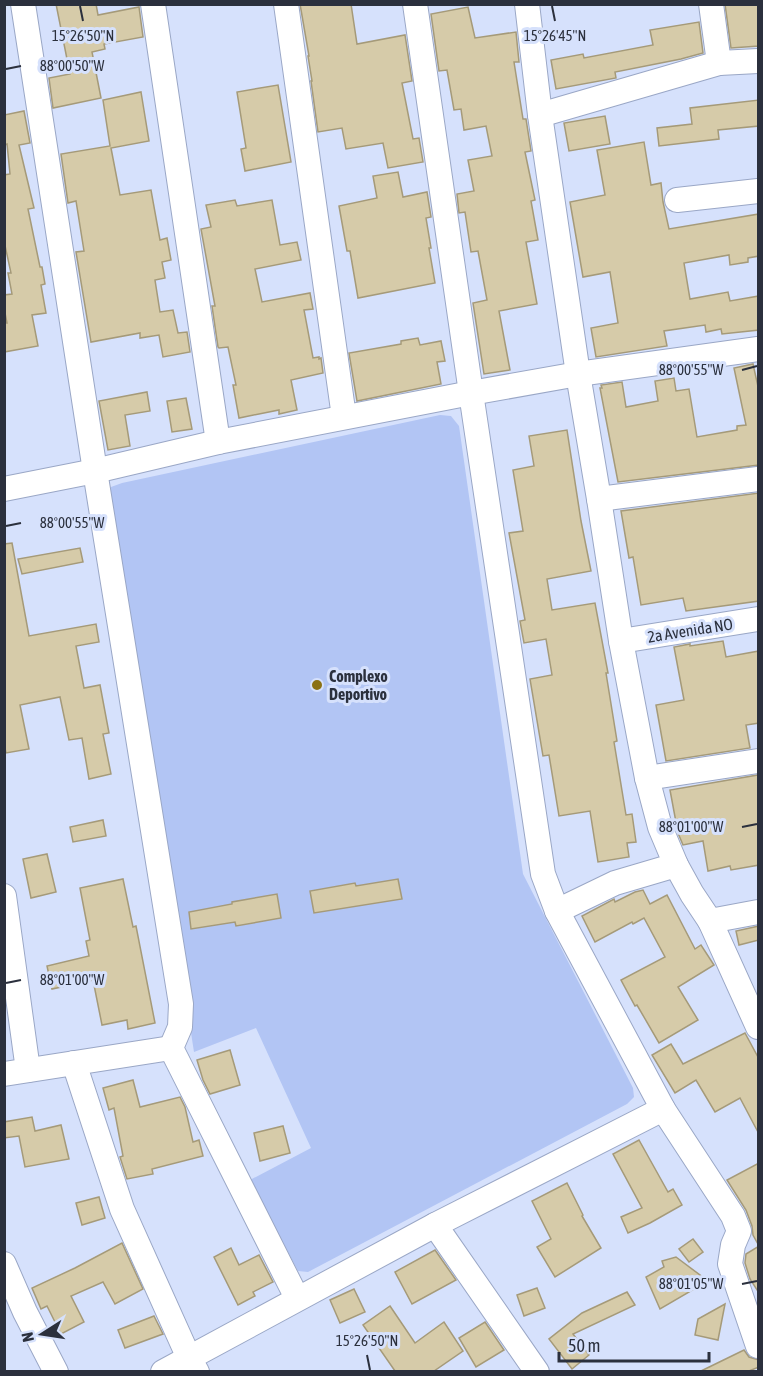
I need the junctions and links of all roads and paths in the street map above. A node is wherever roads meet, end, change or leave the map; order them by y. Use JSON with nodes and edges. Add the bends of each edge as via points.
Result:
{"nodes":[{"id":1,"x":23,"y":4,"type":"edge"},
{"id":2,"x":153,"y":4,"type":"edge"},
{"id":3,"x":286,"y":4,"type":"edge"},
{"id":4,"x":415,"y":4,"type":"edge"},
{"id":5,"x":527,"y":4,"type":"edge"},
{"id":6,"x":711,"y":4,"type":"edge"},
{"id":7,"x":759,"y":61,"type":"edge"},
{"id":8,"x":719,"y":63,"type":"junction"},
{"id":9,"x":540,"y":115,"type":"junction"},
{"id":10,"x":759,"y":191,"type":"edge"},
{"id":11,"x":676,"y":200,"type":"dead end"},
{"id":12,"x":759,"y":349,"type":"edge"},
{"id":13,"x":578,"y":374,"type":"junction"},
{"id":14,"x":471,"y":393,"type":"junction"},
{"id":15,"x":344,"y":417,"type":"junction"},
{"id":16,"x":218,"y":442,"type":"junction"},
{"id":17,"x":95,"y":471,"type":"junction"},
{"id":18,"x":759,"y":479,"type":"edge"},
{"id":19,"x":4,"y":489,"type":"edge"},
{"id":20,"x":600,"y":499,"type":"junction"},
{"id":21,"x":759,"y":619,"type":"edge"},
{"id":22,"x":621,"y":641,"type":"junction"},
{"id":23,"x":759,"y":760,"type":"edge"},
{"id":24,"x":647,"y":778,"type":"junction"},
{"id":25,"x":676,"y":865,"type":"junction"},
{"id":26,"x":4,"y":896,"type":"edge"},
{"id":27,"x":557,"y":911,"type":"junction"},
{"id":28,"x":759,"y":912,"type":"edge"},
{"id":29,"x":710,"y":921,"type":"junction"},
{"id":30,"x":759,"y":1027,"type":"edge"},
{"id":31,"x":171,"y":1048,"type":"junction"},
{"id":32,"x":74,"y":1063,"type":"junction"},
{"id":33,"x":28,"y":1070,"type":"junction"},
{"id":34,"x":4,"y":1074,"type":"edge"},
{"id":35,"x":663,"y":1109,"type":"junction"},
{"id":36,"x":435,"y":1225,"type":"junction"},
{"id":37,"x":4,"y":1264,"type":"edge"},
{"id":38,"x":297,"y":1298,"type":"junction"},
{"id":39,"x":758,"y":1341,"type":"edge"},
{"id":40,"x":193,"y":1365,"type":"edge"},
{"id":41,"x":56,"y":1371,"type":"edge"},
{"id":42,"x":163,"y":1371,"type":"edge"},
{"id":43,"x":537,"y":1371,"type":"edge"}],
"edges":[{"from":1,"to":17,"type":"street"},
{"from":2,"to":16,"type":"street"},
{"from":3,"to":15,"type":"street"},
{"from":4,"to":14,"type":"street"},
{"from":5,"to":9,"type":"street"},
{"from":6,"to":8,"type":"street"},
{"from":7,"to":8,"type":"street"},
{"from":8,"to":9,"type":"street"},
{"from":9,"to":13,"type":"street"},
{"from":10,"to":11,"type":"street"},
{"from":12,"to":13,"type":"street"},
{"from":13,"to":14,"type":"street"},
{"from":13,"to":20,"type":"street"},
{"from":14,"to":15,"type":"street"},
{"from":14,"to":27,"type":"street","via":[[543,874]]},
{"from":15,"to":16,"type":"street"},
{"from":16,"to":17,"type":"street"},
{"from":17,"to":19,"type":"street"},
{"from":17,"to":31,"type":"street","via":[[181,1004],[180,1027]]},
{"from":18,"to":20,"type":"street"},
{"from":20,"to":22,"type":"street"},
{"from":21,"to":22,"type":"street","name":"2a Avenida NO"},
{"from":22,"to":24,"type":"street"},
{"from":23,"to":24,"type":"street"},
{"from":24,"to":25,"type":"street"},
{"from":25,"to":27,"type":"street","via":[[615,884]]},
{"from":25,"to":29,"type":"street"},
{"from":26,"to":33,"type":"street"},
{"from":27,"to":35,"type":"street"},
{"from":28,"to":29,"type":"street"},
{"from":29,"to":30,"type":"street"},
{"from":31,"to":32,"type":"street"},
{"from":31,"to":38,"type":"street"},
{"from":32,"to":33,"type":"street"},
{"from":32,"to":40,"type":"street","via":[[122,1209]]},
{"from":33,"to":34,"type":"street"},
{"from":35,"to":36,"type":"street"},
{"from":35,"to":39,"type":"street","via":[[733,1216],[739,1231],[730,1263]]},
{"from":36,"to":38,"type":"street"},
{"from":36,"to":43,"type":"street"},
{"from":37,"to":41,"type":"street"},
{"from":38,"to":40,"type":"street"},
{"from":40,"to":42,"type":"street"}]}
